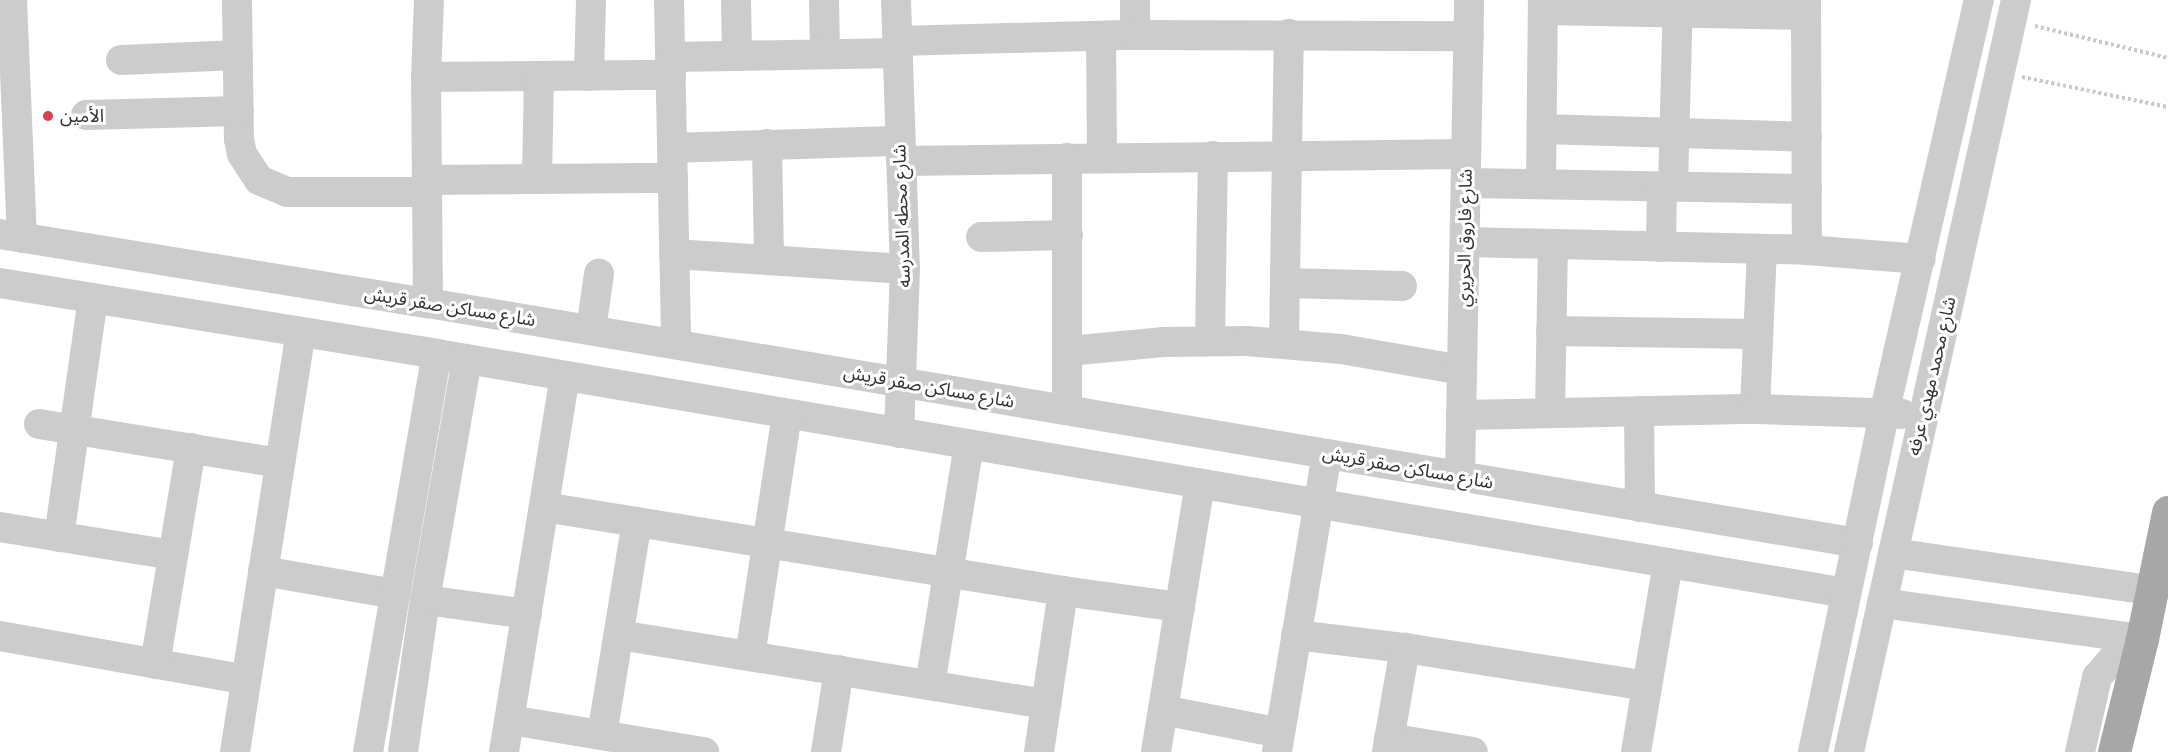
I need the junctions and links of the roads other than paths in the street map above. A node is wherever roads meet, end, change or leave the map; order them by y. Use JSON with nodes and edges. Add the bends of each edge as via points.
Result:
{"nodes":[{"id":1,"x":12,"y":0,"type":"edge"},
{"id":2,"x":237,"y":0,"type":"edge"},
{"id":3,"x":429,"y":0,"type":"edge"},
{"id":4,"x":591,"y":0,"type":"edge"},
{"id":5,"x":669,"y":0,"type":"edge"},
{"id":6,"x":736,"y":0,"type":"edge"},
{"id":7,"x":824,"y":0,"type":"edge"},
{"id":8,"x":896,"y":0,"type":"edge"},
{"id":9,"x":1135,"y":0,"type":"edge"},
{"id":10,"x":1469,"y":0,"type":"edge"},
{"id":11,"x":1979,"y":0,"type":"edge"},
{"id":12,"x":1543,"y":5,"type":"edge"},
{"id":13,"x":1678,"y":6,"type":"edge"},
{"id":14,"x":1806,"y":7,"type":"edge"},
{"id":15,"x":2014,"y":10,"type":"edge"},
{"id":16,"x":1289,"y":34,"type":"junction"},
{"id":17,"x":1135,"y":35,"type":"junction"},
{"id":18,"x":1101,"y":36,"type":"junction"},
{"id":19,"x":1469,"y":36,"type":"junction"},
{"id":20,"x":898,"y":47,"type":"junction"},
{"id":21,"x":825,"y":54,"type":"junction"},
{"id":22,"x":238,"y":55,"type":"junction"},
{"id":23,"x":737,"y":56,"type":"junction"},
{"id":24,"x":121,"y":60,"type":"dead end"},
{"id":25,"x":671,"y":66,"type":"junction"},
{"id":26,"x":539,"y":76,"type":"junction"},
{"id":27,"x":589,"y":76,"type":"junction"},
{"id":28,"x":426,"y":77,"type":"junction"},
{"id":29,"x":239,"y":111,"type":"junction"},
{"id":30,"x":86,"y":115,"type":"dead end"},
{"id":31,"x":1542,"y":129,"type":"junction"},
{"id":32,"x":1675,"y":133,"type":"junction"},
{"id":33,"x":1807,"y":137,"type":"junction"},
{"id":34,"x":767,"y":144,"type":"junction"},
{"id":35,"x":672,"y":148,"type":"junction"},
{"id":36,"x":901,"y":151,"type":"junction"},
{"id":37,"x":1213,"y":156,"type":"junction"},
{"id":38,"x":1287,"y":156,"type":"junction"},
{"id":39,"x":1102,"y":157,"type":"junction"},
{"id":40,"x":1067,"y":158,"type":"junction"},
{"id":41,"x":1466,"y":168,"type":"junction"},
{"id":42,"x":673,"y":178,"type":"junction"},
{"id":43,"x":537,"y":179,"type":"junction"},
{"id":44,"x":1541,"y":184,"type":"junction"},
{"id":45,"x":427,"y":186,"type":"junction"},
{"id":46,"x":1668,"y":187,"type":"junction"},
{"id":47,"x":1807,"y":189,"type":"junction"},
{"id":48,"x":1068,"y":235,"type":"junction"},
{"id":49,"x":11,"y":236,"type":"edge"},
{"id":50,"x":981,"y":237,"type":"dead end"},
{"id":51,"x":1465,"y":242,"type":"junction"},
{"id":52,"x":1553,"y":244,"type":"junction"},
{"id":53,"x":1661,"y":246,"type":"junction"},
{"id":54,"x":1762,"y":249,"type":"junction"},
{"id":55,"x":1807,"y":250,"type":"junction"},
{"id":56,"x":674,"y":254,"type":"junction"},
{"id":57,"x":1921,"y":259,"type":"junction"},
{"id":58,"x":769,"y":260,"type":"junction"},
{"id":59,"x":905,"y":269,"type":"junction"},
{"id":60,"x":599,"y":274,"type":"dead end"},
{"id":61,"x":0,"y":283,"type":"edge"},
{"id":62,"x":1285,"y":283,"type":"junction"},
{"id":63,"x":1402,"y":286,"type":"dead end"},
{"id":64,"x":93,"y":298,"type":"junction"},
{"id":65,"x":428,"y":303,"type":"junction"},
{"id":66,"x":591,"y":330,"type":"junction"},
{"id":67,"x":1551,"y":331,"type":"junction"},
{"id":68,"x":301,"y":332,"type":"junction"},
{"id":69,"x":1758,"y":334,"type":"junction"},
{"id":70,"x":1210,"y":340,"type":"junction"},
{"id":71,"x":1284,"y":343,"type":"junction"},
{"id":72,"x":676,"y":344,"type":"junction"},
{"id":73,"x":1068,"y":351,"type":"junction"},
{"id":74,"x":437,"y":354,"type":"junction"},
{"id":75,"x":467,"y":360,"type":"junction"},
{"id":76,"x":1896,"y":364,"type":"junction"},
{"id":77,"x":1462,"y":370,"type":"junction"},
{"id":78,"x":565,"y":376,"type":"junction"},
{"id":79,"x":902,"y":382,"type":"junction"},
{"id":80,"x":1931,"y":384,"type":"junction"},
{"id":81,"x":1755,"y":409,"type":"junction"},
{"id":82,"x":1067,"y":410,"type":"junction"},
{"id":83,"x":1639,"y":411,"type":"junction"},
{"id":84,"x":1550,"y":413,"type":"junction"},
{"id":85,"x":787,"y":414,"type":"junction"},
{"id":86,"x":1884,"y":414,"type":"junction"},
{"id":87,"x":1461,"y":415,"type":"junction"},
{"id":88,"x":39,"y":424,"type":"dead end"},
{"id":89,"x":75,"y":429,"type":"junction"},
{"id":90,"x":898,"y":433,"type":"junction"},
{"id":91,"x":1919,"y":434,"type":"junction"},
{"id":92,"x":969,"y":445,"type":"junction"},
{"id":93,"x":191,"y":448,"type":"junction"},
{"id":94,"x":1327,"y":454,"type":"junction"},
{"id":95,"x":280,"y":463,"type":"junction"},
{"id":96,"x":1460,"y":476,"type":"junction"},
{"id":97,"x":1200,"y":484,"type":"junction"},
{"id":98,"x":1318,"y":504,"type":"junction"},
{"id":99,"x":544,"y":507,"type":"junction"},
{"id":100,"x":1640,"y":507,"type":"junction"},
{"id":101,"x":2168,"y":512,"type":"edge"},
{"id":102,"x":637,"y":522,"type":"junction"},
{"id":103,"x":0,"y":527,"type":"edge"},
{"id":104,"x":59,"y":537,"type":"junction"},
{"id":105,"x":768,"y":543,"type":"junction"},
{"id":106,"x":1858,"y":543,"type":"junction"},
{"id":107,"x":1893,"y":553,"type":"junction"},
{"id":108,"x":173,"y":555,"type":"junction"},
{"id":109,"x":1668,"y":563,"type":"junction"},
{"id":110,"x":263,"y":571,"type":"junction"},
{"id":111,"x":948,"y":572,"type":"junction"},
{"id":112,"x":2151,"y":590,"type":"junction"},
{"id":113,"x":1063,"y":591,"type":"junction"},
{"id":114,"x":1846,"y":593,"type":"junction"},
{"id":115,"x":395,"y":594,"type":"junction"},
{"id":116,"x":424,"y":600,"type":"junction"},
{"id":117,"x":1882,"y":603,"type":"junction"},
{"id":118,"x":1180,"y":607,"type":"junction"},
{"id":119,"x":527,"y":614,"type":"junction"},
{"id":120,"x":619,"y":635,"type":"junction"},
{"id":121,"x":1296,"y":635,"type":"junction"},
{"id":122,"x":0,"y":636,"type":"edge"},
{"id":123,"x":2141,"y":642,"type":"junction"},
{"id":124,"x":1405,"y":648,"type":"junction"},
{"id":125,"x":750,"y":656,"type":"junction"},
{"id":126,"x":154,"y":664,"type":"junction"},
{"id":127,"x":839,"y":670,"type":"junction"},
{"id":128,"x":246,"y":680,"type":"junction"},
{"id":129,"x":930,"y":685,"type":"junction"},
{"id":130,"x":1647,"y":686,"type":"junction"},
{"id":131,"x":1046,"y":704,"type":"junction"},
{"id":132,"x":1163,"y":710,"type":"junction"},
{"id":133,"x":510,"y":720,"type":"junction"},
{"id":134,"x":602,"y":735,"type":"junction"},
{"id":135,"x":1278,"y":743,"type":"edge"},
{"id":136,"x":1388,"y":745,"type":"edge"},
{"id":137,"x":235,"y":752,"type":"edge"},
{"id":138,"x":368,"y":752,"type":"edge"},
{"id":139,"x":403,"y":752,"type":"edge"},
{"id":140,"x":504,"y":752,"type":"edge"},
{"id":141,"x":704,"y":752,"type":"edge"},
{"id":142,"x":826,"y":752,"type":"edge"},
{"id":143,"x":1039,"y":752,"type":"edge"},
{"id":144,"x":1156,"y":752,"type":"edge"},
{"id":145,"x":1473,"y":752,"type":"edge"},
{"id":146,"x":1636,"y":752,"type":"edge"},
{"id":147,"x":1813,"y":752,"type":"edge"},
{"id":148,"x":1849,"y":752,"type":"edge"},
{"id":149,"x":2080,"y":752,"type":"edge"},
{"id":150,"x":2114,"y":752,"type":"edge"}],
"edges":[{"from":1,"to":49,"type":"street"},
{"from":2,"to":22,"type":"street"},
{"from":3,"to":28,"type":"street"},
{"from":4,"to":27,"type":"street"},
{"from":5,"to":25,"type":"street"},
{"from":6,"to":23,"type":"street"},
{"from":7,"to":21,"type":"street"},
{"from":8,"to":20,"type":"street","name":"شارع محطه المدرسه"},
{"from":9,"to":17,"type":"street"},
{"from":10,"to":19,"type":"street","name":"شارع فاروق الحريري"},
{"from":11,"to":57,"type":"street","name":"شارع محمد مهدي عرفه"},
{"from":12,"to":13,"type":"street"},
{"from":12,"to":31,"type":"street"},
{"from":13,"to":14,"type":"street"},
{"from":13,"to":32,"type":"street"},
{"from":14,"to":33,"type":"street"},
{"from":15,"to":80,"type":"street","name":"شارع محمد مهدي عرفه"},
{"from":16,"to":17,"type":"street"},
{"from":16,"to":19,"type":"street"},
{"from":16,"to":38,"type":"street"},
{"from":17,"to":18,"type":"street"},
{"from":18,"to":20,"type":"street"},
{"from":18,"to":39,"type":"street"},
{"from":19,"to":41,"type":"street","name":"شارع فاروق الحريري"},
{"from":20,"to":21,"type":"street"},
{"from":20,"to":36,"type":"street","name":"شارع محطه المدرسه"},
{"from":21,"to":23,"type":"street"},
{"from":22,"to":24,"type":"street"},
{"from":22,"to":29,"type":"street"},
{"from":23,"to":25,"type":"street"},
{"from":25,"to":27,"type":"street"},
{"from":25,"to":35,"type":"street"},
{"from":26,"to":27,"type":"street"},
{"from":26,"to":28,"type":"street"},
{"from":26,"to":43,"type":"street"},
{"from":28,"to":45,"type":"street"},
{"from":29,"to":30,"type":"street"},
{"from":29,"to":45,"type":"street","via":[[242,154],[259,180],[272,188],[287,192]]},
{"from":31,"to":32,"type":"street"},
{"from":31,"to":44,"type":"street"},
{"from":32,"to":33,"type":"street"},
{"from":32,"to":46,"type":"street"},
{"from":33,"to":47,"type":"street"},
{"from":34,"to":35,"type":"street"},
{"from":34,"to":36,"type":"street"},
{"from":34,"to":58,"type":"street"},
{"from":35,"to":42,"type":"street"},
{"from":36,"to":40,"type":"street"},
{"from":36,"to":59,"type":"street","name":"شارع محطه المدرسه"},
{"from":37,"to":38,"type":"street"},
{"from":37,"to":39,"type":"street"},
{"from":37,"to":70,"type":"street"},
{"from":38,"to":41,"type":"street"},
{"from":38,"to":62,"type":"street"},
{"from":39,"to":40,"type":"street"},
{"from":40,"to":48,"type":"street"},
{"from":41,"to":44,"type":"street"},
{"from":41,"to":51,"type":"street","name":"شارع فاروق الحريري"},
{"from":42,"to":43,"type":"street"},
{"from":42,"to":56,"type":"street"},
{"from":43,"to":45,"type":"street"},
{"from":44,"to":46,"type":"street"},
{"from":45,"to":65,"type":"street"},
{"from":46,"to":47,"type":"street"},
{"from":46,"to":53,"type":"street"},
{"from":47,"to":55,"type":"street"},
{"from":48,"to":50,"type":"street"},
{"from":48,"to":73,"type":"street"},
{"from":49,"to":65,"type":"street","name":"شارع مساكن صقر قريش"},
{"from":51,"to":52,"type":"street"},
{"from":51,"to":77,"type":"street","name":"شارع فاروق الحريري"},
{"from":52,"to":53,"type":"street"},
{"from":52,"to":67,"type":"street"},
{"from":53,"to":54,"type":"street"},
{"from":54,"to":55,"type":"street"},
{"from":54,"to":69,"type":"street"},
{"from":55,"to":57,"type":"street"},
{"from":56,"to":58,"type":"street"},
{"from":56,"to":72,"type":"street"},
{"from":57,"to":76,"type":"street","name":"شارع محمد مهدي عرفه"},
{"from":58,"to":59,"type":"street"},
{"from":59,"to":79,"type":"street","name":"شارع محطه المدرسه"},
{"from":60,"to":66,"type":"street"},
{"from":61,"to":64,"type":"street"},
{"from":62,"to":63,"type":"street"},
{"from":62,"to":71,"type":"street"},
{"from":64,"to":68,"type":"street"},
{"from":64,"to":89,"type":"street"},
{"from":65,"to":66,"type":"street","name":"شارع مساكن صقر قريش"},
{"from":66,"to":72,"type":"street","name":"شارع مساكن صقر قريش"},
{"from":67,"to":69,"type":"street"},
{"from":67,"to":84,"type":"street"},
{"from":68,"to":74,"type":"street"},
{"from":68,"to":95,"type":"street"},
{"from":69,"to":81,"type":"street"},
{"from":70,"to":71,"type":"street"},
{"from":70,"to":73,"type":"street"},
{"from":71,"to":77,"type":"street"},
{"from":72,"to":79,"type":"street","name":"شارع مساكن صقر قريش"},
{"from":73,"to":82,"type":"street"},
{"from":74,"to":75,"type":"street"},
{"from":74,"to":115,"type":"street"},
{"from":75,"to":78,"type":"street"},
{"from":75,"to":116,"type":"street"},
{"from":76,"to":80,"type":"street","via":[[1906,380],[1918,385]]},
{"from":76,"to":86,"type":"street","name":"شارع محمد مهدي عرفه"},
{"from":77,"to":87,"type":"street","name":"شارع فاروق الحريري"},
{"from":78,"to":85,"type":"street"},
{"from":78,"to":99,"type":"street"},
{"from":79,"to":82,"type":"street","name":"شارع مساكن صقر قريش"},
{"from":79,"to":90,"type":"street","name":"شارع محطه المدرسه"},
{"from":80,"to":91,"type":"street","name":"شارع محمد مهدي عرفه"},
{"from":81,"to":83,"type":"street"},
{"from":81,"to":86,"type":"street"},
{"from":82,"to":94,"type":"street","name":"شارع مساكن صقر قريش"},
{"from":83,"to":84,"type":"street"},
{"from":83,"to":100,"type":"street"},
{"from":84,"to":87,"type":"street"},
{"from":85,"to":90,"type":"street"},
{"from":85,"to":105,"type":"street"},
{"from":86,"to":91,"type":"street","via":[[1906,416]]},
{"from":86,"to":106,"type":"street","name":"شارع محمد مهدي عرفه"},
{"from":87,"to":96,"type":"street","name":"شارع فاروق الحريري"},
{"from":88,"to":89,"type":"street"},
{"from":89,"to":93,"type":"street"},
{"from":89,"to":104,"type":"street"},
{"from":90,"to":92,"type":"street"},
{"from":91,"to":107,"type":"street","name":"شارع محمد مهدي عرفه"},
{"from":92,"to":97,"type":"street"},
{"from":92,"to":111,"type":"street"},
{"from":93,"to":95,"type":"street"},
{"from":93,"to":108,"type":"street"},
{"from":94,"to":96,"type":"street","name":"شارع مساكن صقر قريش"},
{"from":94,"to":98,"type":"street"},
{"from":95,"to":110,"type":"street"},
{"from":96,"to":100,"type":"street","name":"شارع مساكن صقر قريش"},
{"from":97,"to":98,"type":"street"},
{"from":97,"to":118,"type":"street"},
{"from":98,"to":109,"type":"street"},
{"from":98,"to":121,"type":"street"},
{"from":99,"to":102,"type":"street"},
{"from":99,"to":119,"type":"street"},
{"from":100,"to":106,"type":"street","name":"شارع مساكن صقر قريش"},
{"from":101,"to":112,"type":"main road"},
{"from":102,"to":105,"type":"street"},
{"from":102,"to":120,"type":"street"},
{"from":103,"to":104,"type":"street"},
{"from":104,"to":108,"type":"street"},
{"from":105,"to":111,"type":"street"},
{"from":105,"to":125,"type":"street"},
{"from":106,"to":114,"type":"street","name":"شارع محمد مهدي عرفه"},
{"from":107,"to":112,"type":"street"},
{"from":107,"to":117,"type":"street","name":"شارع محمد مهدي عرفه"},
{"from":108,"to":126,"type":"street"},
{"from":109,"to":114,"type":"street"},
{"from":109,"to":130,"type":"street"},
{"from":110,"to":115,"type":"street"},
{"from":110,"to":128,"type":"street"},
{"from":111,"to":113,"type":"street"},
{"from":111,"to":129,"type":"street"},
{"from":112,"to":123,"type":"main road"},
{"from":113,"to":118,"type":"street"},
{"from":113,"to":131,"type":"street"},
{"from":114,"to":147,"type":"street","name":"شارع محمد مهدي عرفه"},
{"from":115,"to":138,"type":"street"},
{"from":116,"to":119,"type":"street"},
{"from":116,"to":139,"type":"street"},
{"from":117,"to":123,"type":"street"},
{"from":117,"to":148,"type":"street","name":"شارع محمد مهدي عرفه"},
{"from":118,"to":132,"type":"street"},
{"from":119,"to":133,"type":"street"},
{"from":120,"to":125,"type":"street"},
{"from":120,"to":134,"type":"street"},
{"from":121,"to":124,"type":"street"},
{"from":121,"to":135,"type":"street"},
{"from":122,"to":126,"type":"street"},
{"from":123,"to":149,"type":"street","via":[[2117,654],[2097,677]]},
{"from":123,"to":150,"type":"main road"},
{"from":124,"to":130,"type":"street"},
{"from":124,"to":136,"type":"street"},
{"from":125,"to":127,"type":"street"},
{"from":126,"to":128,"type":"street"},
{"from":127,"to":129,"type":"street"},
{"from":127,"to":142,"type":"street"},
{"from":128,"to":137,"type":"street"},
{"from":129,"to":131,"type":"street"},
{"from":130,"to":146,"type":"street"},
{"from":131,"to":143,"type":"street"},
{"from":132,"to":135,"type":"street"},
{"from":132,"to":144,"type":"street"},
{"from":133,"to":134,"type":"street"},
{"from":133,"to":140,"type":"street"},
{"from":134,"to":141,"type":"street"},
{"from":136,"to":145,"type":"street"}]}
